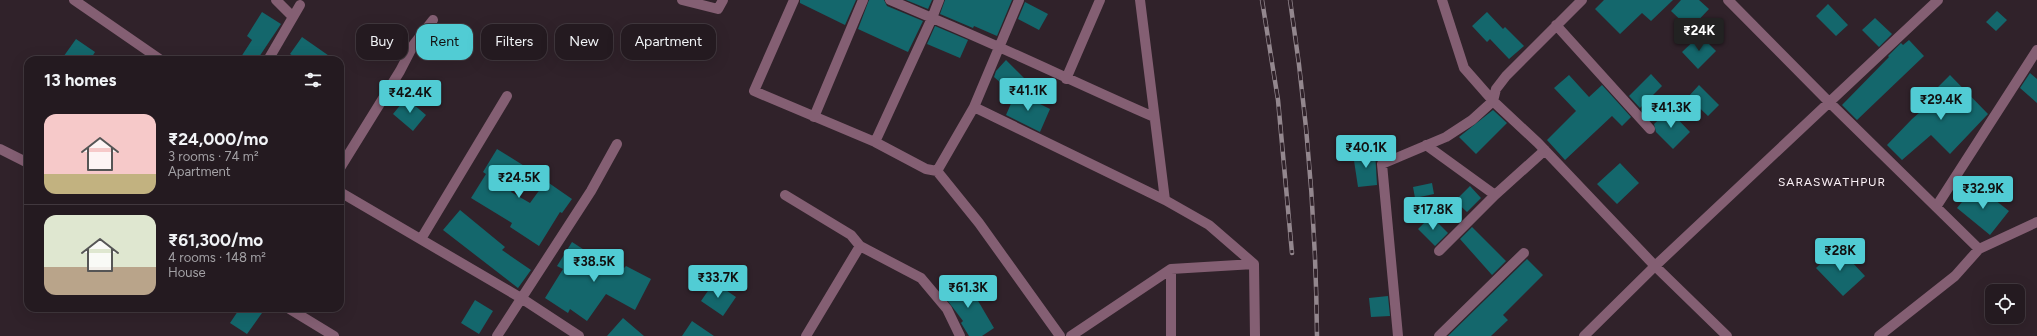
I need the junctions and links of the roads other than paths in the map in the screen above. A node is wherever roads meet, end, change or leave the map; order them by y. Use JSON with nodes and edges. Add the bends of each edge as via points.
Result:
{"nodes":[{"id":1,"x":74,"y":0,"type":"edge"},
{"id":2,"x":276,"y":0,"type":"edge"},
{"id":3,"x":682,"y":0,"type":"edge"},
{"id":4,"x":723,"y":0,"type":"edge"},
{"id":5,"x":794,"y":0,"type":"edge"},
{"id":6,"x":863,"y":0,"type":"edge"},
{"id":7,"x":890,"y":0,"type":"edge"},
{"id":8,"x":939,"y":0,"type":"edge"},
{"id":9,"x":1019,"y":0,"type":"edge"},
{"id":10,"x":1100,"y":0,"type":"edge"},
{"id":11,"x":1140,"y":0,"type":"edge"},
{"id":12,"x":1442,"y":0,"type":"edge"},
{"id":13,"x":1582,"y":0,"type":"edge"},
{"id":14,"x":1728,"y":0,"type":"edge"},
{"id":15,"x":1938,"y":0,"type":"edge"},
{"id":16,"x":300,"y":5,"type":"dead end"},
{"id":17,"x":293,"y":17,"type":"junction"},
{"id":18,"x":932,"y":18,"type":"junction"},
{"id":19,"x":434,"y":20,"type":"dead end"},
{"id":20,"x":1556,"y":25,"type":"junction"},
{"id":21,"x":1000,"y":46,"type":"junction"},
{"id":22,"x":2037,"y":50,"type":"edge"},
{"id":23,"x":155,"y":56,"type":"edge"},
{"id":24,"x":270,"y":56,"type":"edge"},
{"id":25,"x":1066,"y":79,"type":"junction"},
{"id":26,"x":507,"y":96,"type":"dead end"},
{"id":27,"x":1492,"y":101,"type":"junction"},
{"id":28,"x":1829,"y":102,"type":"junction"},
{"id":29,"x":974,"y":107,"type":"junction"},
{"id":30,"x":814,"y":117,"type":"junction"},
{"id":31,"x":1154,"y":117,"type":"junction"},
{"id":32,"x":1650,"y":129,"type":"dead end"},
{"id":33,"x":875,"y":142,"type":"junction"},
{"id":34,"x":617,"y":144,"type":"dead end"},
{"id":35,"x":1426,"y":145,"type":"junction"},
{"id":36,"x":0,"y":149,"type":"edge"},
{"id":37,"x":1545,"y":150,"type":"junction"},
{"id":38,"x":24,"y":161,"type":"edge"},
{"id":39,"x":344,"y":162,"type":"edge"},
{"id":40,"x":937,"y":171,"type":"junction"},
{"id":41,"x":344,"y":194,"type":"edge"},
{"id":42,"x":785,"y":194,"type":"dead end"},
{"id":43,"x":1495,"y":195,"type":"junction"},
{"id":44,"x":1165,"y":200,"type":"junction"},
{"id":45,"x":1936,"y":208,"type":"junction"},
{"id":46,"x":2037,"y":222,"type":"edge"},
{"id":47,"x":421,"y":239,"type":"junction"},
{"id":48,"x":860,"y":246,"type":"junction"},
{"id":49,"x":1979,"y":249,"type":"junction"},
{"id":50,"x":1439,"y":251,"type":"dead end"},
{"id":51,"x":1524,"y":253,"type":"dead end"},
{"id":52,"x":1254,"y":264,"type":"junction"},
{"id":53,"x":1655,"y":266,"type":"junction"},
{"id":54,"x":1171,"y":269,"type":"junction"},
{"id":55,"x":520,"y":298,"type":"junction"},
{"id":56,"x":295,"y":312,"type":"edge"},
{"id":57,"x":334,"y":336,"type":"edge"},
{"id":58,"x":497,"y":336,"type":"edge"},
{"id":59,"x":579,"y":336,"type":"edge"},
{"id":60,"x":806,"y":336,"type":"edge"},
{"id":61,"x":960,"y":336,"type":"edge"},
{"id":62,"x":1060,"y":336,"type":"edge"},
{"id":63,"x":1071,"y":336,"type":"edge"},
{"id":64,"x":1171,"y":336,"type":"edge"},
{"id":65,"x":1255,"y":336,"type":"edge"},
{"id":66,"x":1398,"y":336,"type":"edge"},
{"id":67,"x":1439,"y":336,"type":"edge"},
{"id":68,"x":1584,"y":336,"type":"edge"},
{"id":69,"x":1727,"y":336,"type":"edge"},
{"id":70,"x":1879,"y":336,"type":"edge"}],
"edges":[{"from":1,"to":23,"type":"street"},
{"from":2,"to":17,"type":"street"},
{"from":3,"to":4,"type":"street","via":[[718,9]]},
{"from":5,"to":30,"type":"street","via":[[754,91]]},
{"from":6,"to":30,"type":"street"},
{"from":7,"to":18,"type":"street"},
{"from":8,"to":18,"type":"street"},
{"from":9,"to":21,"type":"street"},
{"from":10,"to":25,"type":"street"},
{"from":11,"to":31,"type":"street"},
{"from":12,"to":27,"type":"street","via":[[1464,68]]},
{"from":13,"to":20,"type":"street"},
{"from":14,"to":28,"type":"street"},
{"from":15,"to":28,"type":"street"},
{"from":16,"to":17,"type":"street"},
{"from":17,"to":24,"type":"street"},
{"from":18,"to":21,"type":"street"},
{"from":18,"to":33,"type":"street"},
{"from":19,"to":39,"type":"street","via":[[414,44]]},
{"from":20,"to":27,"type":"street","via":[[1506,76]]},
{"from":20,"to":32,"type":"street"},
{"from":21,"to":25,"type":"street"},
{"from":21,"to":29,"type":"street"},
{"from":22,"to":45,"type":"street"},
{"from":25,"to":31,"type":"street"},
{"from":26,"to":47,"type":"street"},
{"from":27,"to":35,"type":"street","via":[[1459,129]]},
{"from":27,"to":37,"type":"street"},
{"from":28,"to":45,"type":"street"},
{"from":28,"to":53,"type":"street"},
{"from":29,"to":40,"type":"street"},
{"from":29,"to":44,"type":"street"},
{"from":30,"to":33,"type":"street"},
{"from":31,"to":44,"type":"street"},
{"from":33,"to":40,"type":"street","via":[[926,169]]},
{"from":34,"to":55,"type":"street","via":[[591,191]]},
{"from":35,"to":43,"type":"street"},
{"from":35,"to":66,"type":"street","via":[[1382,164]]},
{"from":36,"to":38,"type":"street"},
{"from":37,"to":43,"type":"street"},
{"from":37,"to":53,"type":"street"},
{"from":40,"to":62,"type":"street","via":[[979,223]]},
{"from":41,"to":47,"type":"street"},
{"from":42,"to":48,"type":"street","via":[[851,235]]},
{"from":43,"to":50,"type":"street"},
{"from":44,"to":52,"type":"street","via":[[1209,225]]},
{"from":45,"to":49,"type":"street"},
{"from":46,"to":49,"type":"street"},
{"from":47,"to":55,"type":"street"},
{"from":48,"to":60,"type":"street"},
{"from":48,"to":61,"type":"street","via":[[921,278],[947,309]]},
{"from":49,"to":70,"type":"street","via":[[1955,276]]},
{"from":51,"to":67,"type":"street"},
{"from":52,"to":54,"type":"street"},
{"from":52,"to":65,"type":"street"},
{"from":53,"to":68,"type":"street"},
{"from":53,"to":69,"type":"street"},
{"from":54,"to":63,"type":"street"},
{"from":54,"to":64,"type":"street"},
{"from":55,"to":58,"type":"street"},
{"from":55,"to":59,"type":"street"},
{"from":56,"to":57,"type":"street"}]}
